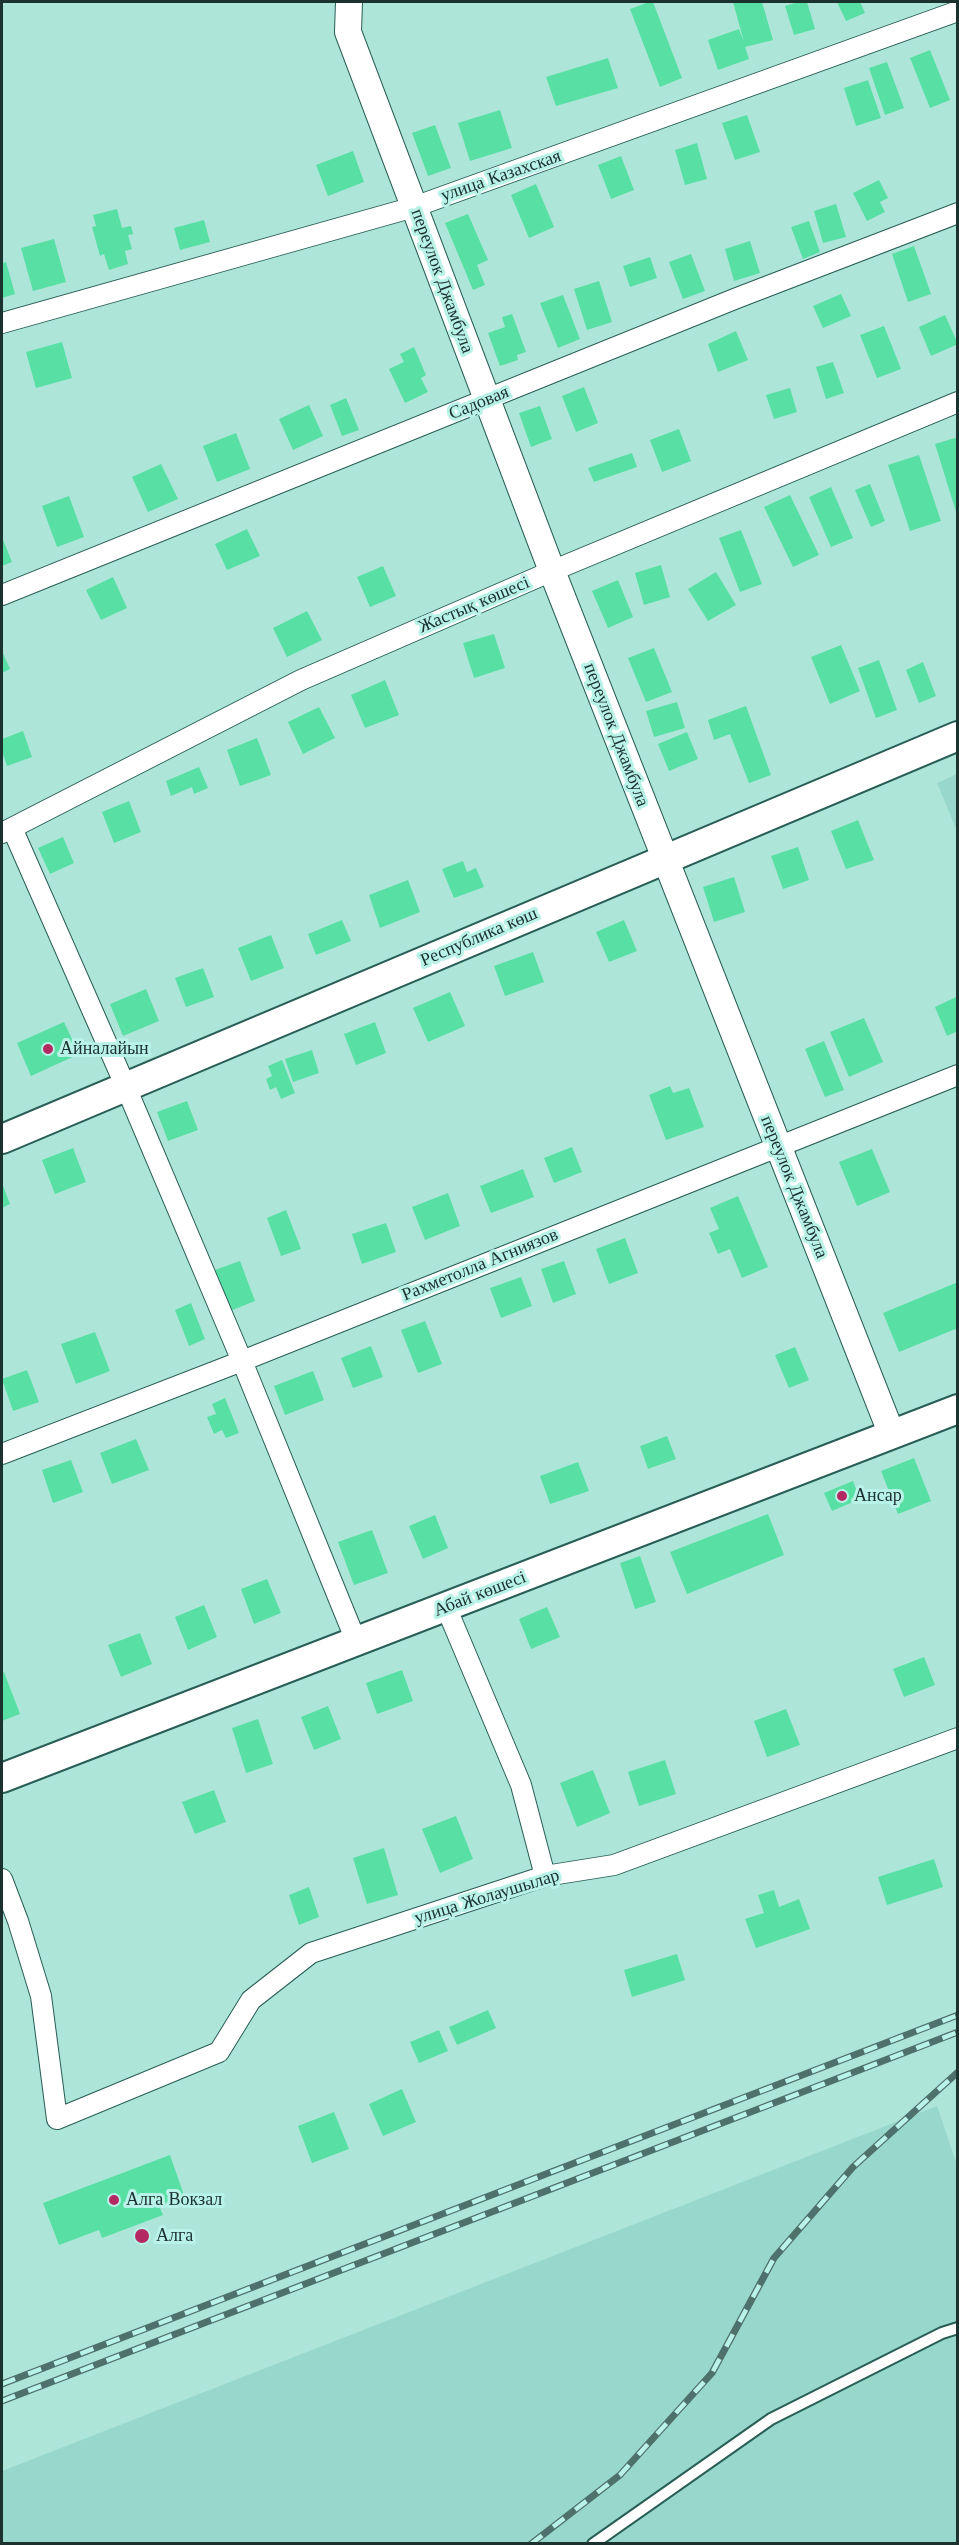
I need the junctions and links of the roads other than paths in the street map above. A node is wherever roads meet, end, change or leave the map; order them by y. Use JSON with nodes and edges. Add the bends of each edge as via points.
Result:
{"nodes":[{"id":1,"x":349,"y":2,"type":"edge"},
{"id":2,"x":957,"y":11,"type":"edge"},
{"id":3,"x":414,"y":207,"type":"junction"},
{"id":4,"x":957,"y":213,"type":"edge"},
{"id":5,"x":2,"y":323,"type":"edge"},
{"id":6,"x":486,"y":400,"type":"junction"},
{"id":7,"x":957,"y":402,"type":"edge"},
{"id":8,"x":552,"y":571,"type":"junction"},
{"id":9,"x":2,"y":595,"type":"edge"},
{"id":10,"x":957,"y":736,"type":"edge"},
{"id":11,"x":7,"y":830,"type":"edge"},
{"id":12,"x":664,"y":859,"type":"junction"},
{"id":13,"x":957,"y":1075,"type":"edge"},
{"id":14,"x":125,"y":1085,"type":"junction"},
{"id":15,"x":2,"y":1139,"type":"edge"},
{"id":16,"x":778,"y":1146,"type":"junction"},
{"id":17,"x":243,"y":1361,"type":"junction"},
{"id":18,"x":957,"y":1409,"type":"edge"},
{"id":19,"x":892,"y":1435,"type":"junction"},
{"id":20,"x":2,"y":1454,"type":"edge"},
{"id":21,"x":446,"y":1607,"type":"junction"},
{"id":22,"x":356,"y":1641,"type":"junction"},
{"id":23,"x":957,"y":1738,"type":"edge"},
{"id":24,"x":2,"y":1778,"type":"edge"},
{"id":25,"x":545,"y":1875,"type":"junction"},
{"id":26,"x":2,"y":1879,"type":"edge"},
{"id":27,"x":957,"y":2328,"type":"edge"},
{"id":28,"x":593,"y":2544,"type":"edge"}],
"edges":[{"from":1,"to":3,"type":"street","name":"переулок Джамбула","via":[[348,32]]},
{"from":2,"to":3,"type":"street","name":"улица Казахская"},
{"from":3,"to":5,"type":"street","name":"улица Казахская"},
{"from":3,"to":6,"type":"street","name":"переулок Джамбула"},
{"from":4,"to":6,"type":"street","name":"Садовая"},
{"from":6,"to":8,"type":"street","name":"переулок Джамбула"},
{"from":6,"to":9,"type":"street","name":"Садовая"},
{"from":7,"to":8,"type":"street","name":"Жастық көшесі"},
{"from":8,"to":11,"type":"street","name":"Жастық көшесі","via":[[301,680]]},
{"from":8,"to":12,"type":"street","name":"переулок Джамбула"},
{"from":10,"to":12,"type":"main road","name":"Республика көш"},
{"from":11,"to":14,"type":"street"},
{"from":12,"to":14,"type":"main road","name":"Республика көш"},
{"from":12,"to":16,"type":"street","name":"переулок Джамбула"},
{"from":13,"to":16,"type":"street","name":"Рахметолла Агниязов"},
{"from":14,"to":15,"type":"main road","name":"Республика көш"},
{"from":14,"to":17,"type":"street"},
{"from":16,"to":17,"type":"street","name":"Рахметолла Агниязов"},
{"from":16,"to":19,"type":"street","name":"переулок Джамбула"},
{"from":17,"to":20,"type":"street","name":"Рахметолла Агниязов"},
{"from":17,"to":22,"type":"street"},
{"from":18,"to":19,"type":"main road","name":"Абай көшесі"},
{"from":19,"to":21,"type":"main road","name":"Абай көшесі"},
{"from":21,"to":22,"type":"main road","name":"Абай көшесі"},
{"from":21,"to":25,"type":"street","via":[[521,1785]]},
{"from":22,"to":24,"type":"main road","name":"Абай көшесі"},
{"from":23,"to":25,"type":"street","name":"улица Жолаушылар","via":[[614,1865]]},
{"from":25,"to":26,"type":"street","name":"улица Жолаушылар","via":[[311,1953],[251,2000],[219,2052],[57,2119],[42,1996]]},
{"from":27,"to":28,"type":"lane","via":[[771,2419]]}]}
